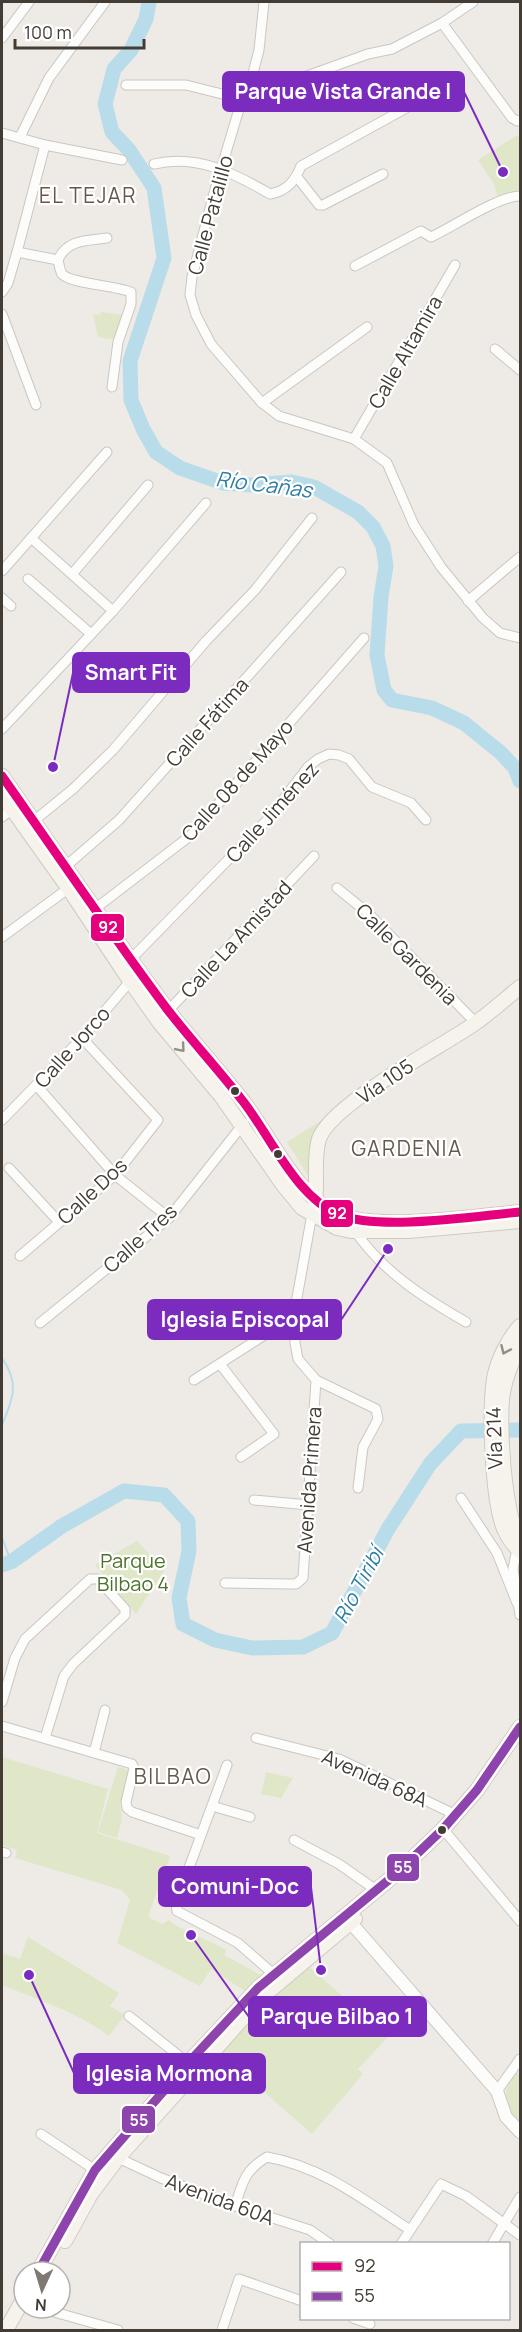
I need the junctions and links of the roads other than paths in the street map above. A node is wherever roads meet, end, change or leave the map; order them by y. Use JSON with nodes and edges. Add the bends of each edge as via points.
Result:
{"nodes":[{"id":1,"x":29,"y":2,"type":"edge"},
{"id":2,"x":105,"y":2,"type":"edge"},
{"id":3,"x":264,"y":2,"type":"edge"},
{"id":4,"x":473,"y":2,"type":"edge"},
{"id":5,"x":442,"y":23,"type":"junction"},
{"id":6,"x":2,"y":38,"type":"edge"},
{"id":7,"x":252,"y":77,"type":"junction"},
{"id":8,"x":126,"y":86,"type":"dead end"},
{"id":9,"x":242,"y":99,"type":"junction"},
{"id":10,"x":419,"y":101,"type":"dead end"},
{"id":11,"x":520,"y":120,"type":"edge"},
{"id":12,"x":2,"y":133,"type":"edge"},
{"id":13,"x":20,"y":137,"type":"junction"},
{"id":14,"x":45,"y":145,"type":"junction"},
{"id":15,"x":122,"y":160,"type":"dead end"},
{"id":16,"x":154,"y":164,"type":"dead end"},
{"id":17,"x":222,"y":168,"type":"junction"},
{"id":18,"x":383,"y":174,"type":"dead end"},
{"id":19,"x":297,"y":177,"type":"junction"},
{"id":20,"x":520,"y":196,"type":"edge"},
{"id":21,"x":107,"y":238,"type":"dead end"},
{"id":22,"x":17,"y":252,"type":"junction"},
{"id":23,"x":57,"y":260,"type":"junction"},
{"id":24,"x":455,"y":265,"type":"dead end"},
{"id":25,"x":354,"y":266,"type":"dead end"},
{"id":26,"x":2,"y":292,"type":"edge"},
{"id":27,"x":2,"y":314,"type":"edge"},
{"id":28,"x":367,"y":327,"type":"dead end"},
{"id":29,"x":495,"y":349,"type":"dead end"},
{"id":30,"x":520,"y":370,"type":"edge"},
{"id":31,"x":112,"y":387,"type":"dead end"},
{"id":32,"x":262,"y":403,"type":"junction"},
{"id":33,"x":36,"y":405,"type":"dead end"},
{"id":34,"x":354,"y":439,"type":"junction"},
{"id":35,"x":108,"y":452,"type":"dead end"},
{"id":36,"x":148,"y":485,"type":"dead end"},
{"id":37,"x":206,"y":502,"type":"dead end"},
{"id":38,"x":312,"y":518,"type":"dead end"},
{"id":39,"x":31,"y":538,"type":"junction"},
{"id":40,"x":520,"y":557,"type":"edge"},
{"id":41,"x":2,"y":571,"type":"edge"},
{"id":42,"x":341,"y":572,"type":"dead end"},
{"id":43,"x":73,"y":573,"type":"junction"},
{"id":44,"x":27,"y":579,"type":"dead end"},
{"id":45,"x":2,"y":598,"type":"edge"},
{"id":46,"x":468,"y":601,"type":"junction"},
{"id":47,"x":11,"y":606,"type":"dead end"},
{"id":48,"x":113,"y":611,"type":"junction"},
{"id":49,"x":91,"y":634,"type":"junction"},
{"id":50,"x":364,"y":638,"type":"dead end"},
{"id":51,"x":520,"y":638,"type":"edge"},
{"id":52,"x":2,"y":729,"type":"edge"},
{"id":53,"x":2,"y":776,"type":"edge"},
{"id":54,"x":2,"y":795,"type":"edge"},
{"id":55,"x":11,"y":809,"type":"edge"},
{"id":56,"x":426,"y":820,"type":"dead end"},
{"id":57,"x":30,"y":825,"type":"junction"},
{"id":58,"x":314,"y":856,"type":"dead end"},
{"id":59,"x":66,"y":866,"type":"junction"},
{"id":60,"x":73,"y":885,"type":"junction"},
{"id":61,"x":337,"y":888,"type":"dead end"},
{"id":62,"x":96,"y":908,"type":"junction"},
{"id":63,"x":2,"y":937,"type":"edge"},
{"id":64,"x":135,"y":965,"type":"junction"},
{"id":65,"x":130,"y":981,"type":"junction"},
{"id":66,"x":520,"y":987,"type":"edge"},
{"id":67,"x":169,"y":1011,"type":"junction"},
{"id":68,"x":159,"y":1022,"type":"junction"},
{"id":69,"x":476,"y":1023,"type":"junction"},
{"id":70,"x":81,"y":1038,"type":"junction"},
{"id":71,"x":37,"y":1086,"type":"junction"},
{"id":72,"x":2,"y":1106,"type":"edge"},
{"id":73,"x":252,"y":1114,"type":"junction"},
{"id":74,"x":5,"y":1117,"type":"edge"},
{"id":75,"x":242,"y":1125,"type":"junction"},
{"id":76,"x":9,"y":1168,"type":"dead end"},
{"id":77,"x":115,"y":1175,"type":"junction"},
{"id":78,"x":315,"y":1200,"type":"junction"},
{"id":79,"x":520,"y":1212,"type":"edge"},
{"id":80,"x":312,"y":1214,"type":"junction"},
{"id":81,"x":169,"y":1218,"type":"junction"},
{"id":82,"x":520,"y":1221,"type":"edge"},
{"id":83,"x":59,"y":1222,"type":"junction"},
{"id":84,"x":355,"y":1231,"type":"junction"},
{"id":85,"x":20,"y":1256,"type":"dead end"},
{"id":86,"x":295,"y":1309,"type":"junction"},
{"id":87,"x":466,"y":1322,"type":"dead end"},
{"id":88,"x":40,"y":1323,"type":"dead end"},
{"id":89,"x":520,"y":1326,"type":"edge"},
{"id":90,"x":520,"y":1345,"type":"edge"},
{"id":91,"x":220,"y":1364,"type":"junction"},
{"id":92,"x":194,"y":1380,"type":"dead end"},
{"id":93,"x":315,"y":1380,"type":"junction"},
{"id":94,"x":496,"y":1410,"type":"junction"},
{"id":95,"x":241,"y":1457,"type":"dead end"},
{"id":96,"x":358,"y":1488,"type":"dead end"},
{"id":97,"x":461,"y":1498,"type":"dead end"},
{"id":98,"x":254,"y":1500,"type":"dead end"},
{"id":99,"x":309,"y":1505,"type":"junction"},
{"id":100,"x":518,"y":1548,"type":"edge"},
{"id":101,"x":497,"y":1553,"type":"junction"},
{"id":102,"x":225,"y":1583,"type":"dead end"},
{"id":103,"x":518,"y":1603,"type":"junction"},
{"id":104,"x":520,"y":1615,"type":"edge"},
{"id":105,"x":2,"y":1702,"type":"edge"},
{"id":106,"x":105,"y":1710,"type":"dead end"},
{"id":107,"x":2,"y":1726,"type":"edge"},
{"id":108,"x":520,"y":1727,"type":"edge"},
{"id":109,"x":45,"y":1738,"type":"junction"},
{"id":110,"x":256,"y":1738,"type":"dead end"},
{"id":111,"x":520,"y":1739,"type":"edge"},
{"id":112,"x":94,"y":1753,"type":"junction"},
{"id":113,"x":227,"y":1765,"type":"dead end"},
{"id":114,"x":212,"y":1806,"type":"junction"},
{"id":115,"x":456,"y":1815,"type":"junction"},
{"id":116,"x":250,"y":1817,"type":"dead end"},
{"id":117,"x":446,"y":1832,"type":"junction"},
{"id":118,"x":201,"y":1835,"type":"junction"},
{"id":119,"x":294,"y":1840,"type":"dead end"},
{"id":120,"x":376,"y":1890,"type":"junction"},
{"id":121,"x":348,"y":1919,"type":"junction"},
{"id":122,"x":520,"y":1921,"type":"edge"},
{"id":123,"x":277,"y":1977,"type":"junction"},
{"id":124,"x":129,"y":2016,"type":"dead end"},
{"id":125,"x":520,"y":2059,"type":"edge"},
{"id":126,"x":188,"y":2063,"type":"junction"},
{"id":127,"x":497,"y":2091,"type":"junction"},
{"id":128,"x":520,"y":2132,"type":"edge"},
{"id":129,"x":40,"y":2134,"type":"dead end"},
{"id":130,"x":113,"y":2155,"type":"junction"},
{"id":131,"x":95,"y":2170,"type":"junction"},
{"id":132,"x":520,"y":2197,"type":"edge"},
{"id":133,"x":235,"y":2206,"type":"junction"},
{"id":134,"x":504,"y":2223,"type":"junction"},
{"id":135,"x":410,"y":2230,"type":"junction"},
{"id":136,"x":520,"y":2235,"type":"edge"},
{"id":137,"x":327,"y":2242,"type":"edge"},
{"id":138,"x":402,"y":2242,"type":"edge"},
{"id":139,"x":493,"y":2242,"type":"edge"},
{"id":140,"x":45,"y":2260,"type":"edge"},
{"id":141,"x":55,"y":2260,"type":"edge"},
{"id":142,"x":300,"y":2300,"type":"edge"},
{"id":143,"x":72,"y":2317,"type":"edge"},
{"id":144,"x":116,"y":2330,"type":"edge"},
{"id":145,"x":222,"y":2331,"type":"edge"}],
"edges":[{"from":1,"to":6,"type":"street"},
{"from":2,"to":13,"type":"street","via":[[49,78]]},
{"from":3,"to":7,"type":"street","name":"Calle Patalillo"},
{"from":4,"to":5,"type":"street"},
{"from":5,"to":7,"type":"street","via":[[392,49],[304,77],[281,81]]},
{"from":5,"to":11,"type":"street","via":[[512,118]]},
{"from":7,"to":9,"type":"street","name":"Calle Patalillo"},
{"from":8,"to":9,"type":"street","via":[[186,85]]},
{"from":9,"to":17,"type":"street","name":"Calle Patalillo"},
{"from":10,"to":19,"type":"street","via":[[301,166]]},
{"from":12,"to":13,"type":"street"},
{"from":13,"to":14,"type":"street"},
{"from":14,"to":15,"type":"street"},
{"from":14,"to":22,"type":"street"},
{"from":16,"to":17,"type":"street","via":[[172,160]]},
{"from":17,"to":19,"type":"street","via":[[270,194]]},
{"from":17,"to":32,"type":"street","name":"Calle Patalillo","via":[[190,295],[212,344]]},
{"from":18,"to":19,"type":"street","via":[[323,205]]},
{"from":20,"to":25,"type":"street","via":[[512,196],[431,237],[421,231]]},
{"from":21,"to":23,"type":"street","via":[[73,243]]},
{"from":22,"to":23,"type":"street"},
{"from":22,"to":26,"type":"street"},
{"from":23,"to":31,"type":"street","via":[[62,273],[75,281],[131,292]]},
{"from":24,"to":34,"type":"street","name":"Calle Altamira"},
{"from":27,"to":33,"type":"street"},
{"from":28,"to":32,"type":"street"},
{"from":29,"to":30,"type":"street"},
{"from":32,"to":34,"type":"street","name":"Calle Patalillo","via":[[279,416]]},
{"from":34,"to":46,"type":"street","name":"Calle Patalillo","via":[[387,463],[414,525]]},
{"from":35,"to":39,"type":"street"},
{"from":36,"to":43,"type":"street"},
{"from":37,"to":48,"type":"street"},
{"from":38,"to":57,"type":"street","via":[[255,590],[113,750]]},
{"from":39,"to":41,"type":"street"},
{"from":39,"to":43,"type":"street"},
{"from":40,"to":46,"type":"street"},
{"from":42,"to":59,"type":"street","name":"Calle Fátima","via":[[119,820]]},
{"from":43,"to":48,"type":"street"},
{"from":44,"to":49,"type":"street"},
{"from":45,"to":47,"type":"street"},
{"from":46,"to":51,"type":"street","name":"Calle Patalillo","via":[[500,633]]},
{"from":48,"to":49,"type":"street"},
{"from":49,"to":52,"type":"street"},
{"from":50,"to":62,"type":"street","name":"Calle 08 de Mayo","via":[[190,836]]},
{"from":53,"to":55,"type":"main road"},
{"from":54,"to":55,"type":"main road"},
{"from":55,"to":57,"type":"main road"},
{"from":56,"to":64,"type":"street","name":"Calle Jiménez","via":[[411,803],[372,787],[349,759],[329,754],[318,759]]},
{"from":57,"to":59,"type":"main road"},
{"from":57,"to":60,"type":"main road"},
{"from":58,"to":67,"type":"street","name":"Calle La Amistad"},
{"from":59,"to":60,"type":"main road"},
{"from":60,"to":62,"type":"main road"},
{"from":60,"to":63,"type":"street"},
{"from":60,"to":65,"type":"main road"},
{"from":61,"to":69,"type":"street","name":"Calle Gardenia","via":[[369,914]]},
{"from":62,"to":64,"type":"main road"},
{"from":64,"to":65,"type":"street","name":"Calle Jorco"},
{"from":64,"to":67,"type":"main road"},
{"from":65,"to":68,"type":"main road"},
{"from":65,"to":70,"type":"street","name":"Calle Jorco"},
{"from":66,"to":69,"type":"main road","name":"Vía 105"},
{"from":67,"to":68,"type":"street","name":"Calle La Amistad"},
{"from":67,"to":73,"type":"main road"},
{"from":68,"to":75,"type":"main road","one_way":true},
{"from":69,"to":78,"type":"main road","name":"Vía 105","via":[[334,1117],[319,1140]]},
{"from":70,"to":71,"type":"street","name":"Calle Jorco"},
{"from":70,"to":77,"type":"street","name":"Calle Dos","via":[[158,1120]]},
{"from":71,"to":74,"type":"street","name":"Calle Jorco"},
{"from":71,"to":77,"type":"street"},
{"from":72,"to":74,"type":"street"},
{"from":73,"to":75,"type":"street","name":"Calle Tres"},
{"from":73,"to":78,"type":"main road"},
{"from":75,"to":80,"type":"main road","via":[[283,1185]]},
{"from":75,"to":81,"type":"street","name":"Calle Tres"},
{"from":76,"to":83,"type":"street"},
{"from":77,"to":81,"type":"street"},
{"from":77,"to":83,"type":"street","name":"Calle Dos"},
{"from":78,"to":79,"type":"main road","via":[[338,1214],[362,1220]]},
{"from":78,"to":80,"type":"main road","name":"Vía 105"},
{"from":80,"to":84,"type":"main road","via":[[337,1228]]},
{"from":80,"to":86,"type":"street","name":"Avenida Primera"},
{"from":81,"to":88,"type":"street","name":"Calle Tres"},
{"from":82,"to":84,"type":"main road","via":[[409,1231]]},
{"from":83,"to":85,"type":"street","name":"Calle Dos"},
{"from":84,"to":87,"type":"street","via":[[380,1262],[411,1288]]},
{"from":86,"to":91,"type":"street"},
{"from":86,"to":93,"type":"street","name":"Avenida Primera","via":[[298,1359]]},
{"from":89,"to":94,"type":"main road","name":"Vía 214","one_way":true,"via":[[512,1334],[494,1376]]},
{"from":90,"to":94,"type":"main road","name":"Vía 214"},
{"from":91,"to":92,"type":"street"},
{"from":91,"to":95,"type":"street","via":[[274,1434]]},
{"from":93,"to":96,"type":"street","via":[[376,1409],[378,1414],[361,1454]]},
{"from":93,"to":99,"type":"street","name":"Avenida Primera"},
{"from":94,"to":100,"type":"main road","name":"Vía 214","via":[[503,1527]]},
{"from":97,"to":101,"type":"street"},
{"from":98,"to":99,"type":"street"},
{"from":99,"to":102,"type":"street","name":"Avenida Primera","via":[[300,1583]]},
{"from":100,"to":101,"type":"street"},
{"from":100,"to":103,"type":"street","via":[[513,1569]]},
{"from":101,"to":103,"type":"street"},
{"from":103,"to":104,"type":"street"},
{"from":105,"to":109,"type":"street","via":[[25,1639],[90,1579],[98,1579],[125,1609],[125,1615],[64,1676]]},
{"from":106,"to":112,"type":"street"},
{"from":107,"to":109,"type":"street"},
{"from":108,"to":115,"type":"main road"},
{"from":109,"to":112,"type":"street"},
{"from":110,"to":115,"type":"street","name":"Avenida 68A","via":[[339,1759]]},
{"from":111,"to":117,"type":"main road","via":[[484,1794]]},
{"from":112,"to":118,"type":"street","via":[[132,1764],[126,1802],[132,1812]]},
{"from":113,"to":114,"type":"street"},
{"from":114,"to":116,"type":"street"},
{"from":114,"to":118,"type":"street"},
{"from":115,"to":117,"type":"main road"},
{"from":117,"to":120,"type":"main road"},
{"from":117,"to":121,"type":"main road","via":[[404,1878]]},
{"from":117,"to":122,"type":"street"},
{"from":118,"to":123,"type":"street","via":[[176,1903],[177,1911],[238,1943]]},
{"from":119,"to":120,"type":"street"},
{"from":120,"to":121,"type":"main road"},
{"from":121,"to":123,"type":"main road"},
{"from":121,"to":127,"type":"street"},
{"from":123,"to":126,"type":"main road"},
{"from":123,"to":130,"type":"main road"},
{"from":124,"to":126,"type":"street"},
{"from":125,"to":127,"type":"street"},
{"from":126,"to":130,"type":"main road"},
{"from":127,"to":128,"type":"street","via":[[506,2118]]},
{"from":129,"to":131,"type":"street"},
{"from":130,"to":131,"type":"main road"},
{"from":130,"to":133,"type":"street","name":"Avenida 60A"},
{"from":130,"to":141,"type":"main road"},
{"from":131,"to":140,"type":"main road"},
{"from":132,"to":134,"type":"street"},
{"from":133,"to":135,"type":"street","via":[[252,2166],[267,2157],[312,2169]]},
{"from":133,"to":137,"type":"street","name":"Avenida 60A","via":[[310,2229]]},
{"from":134,"to":135,"type":"street","via":[[441,2184]]},
{"from":134,"to":136,"type":"street"},
{"from":134,"to":139,"type":"street"},
{"from":135,"to":138,"type":"street"},
{"from":142,"to":145,"type":"street","via":[[239,2279]]},
{"from":143,"to":144,"type":"street"}]}
